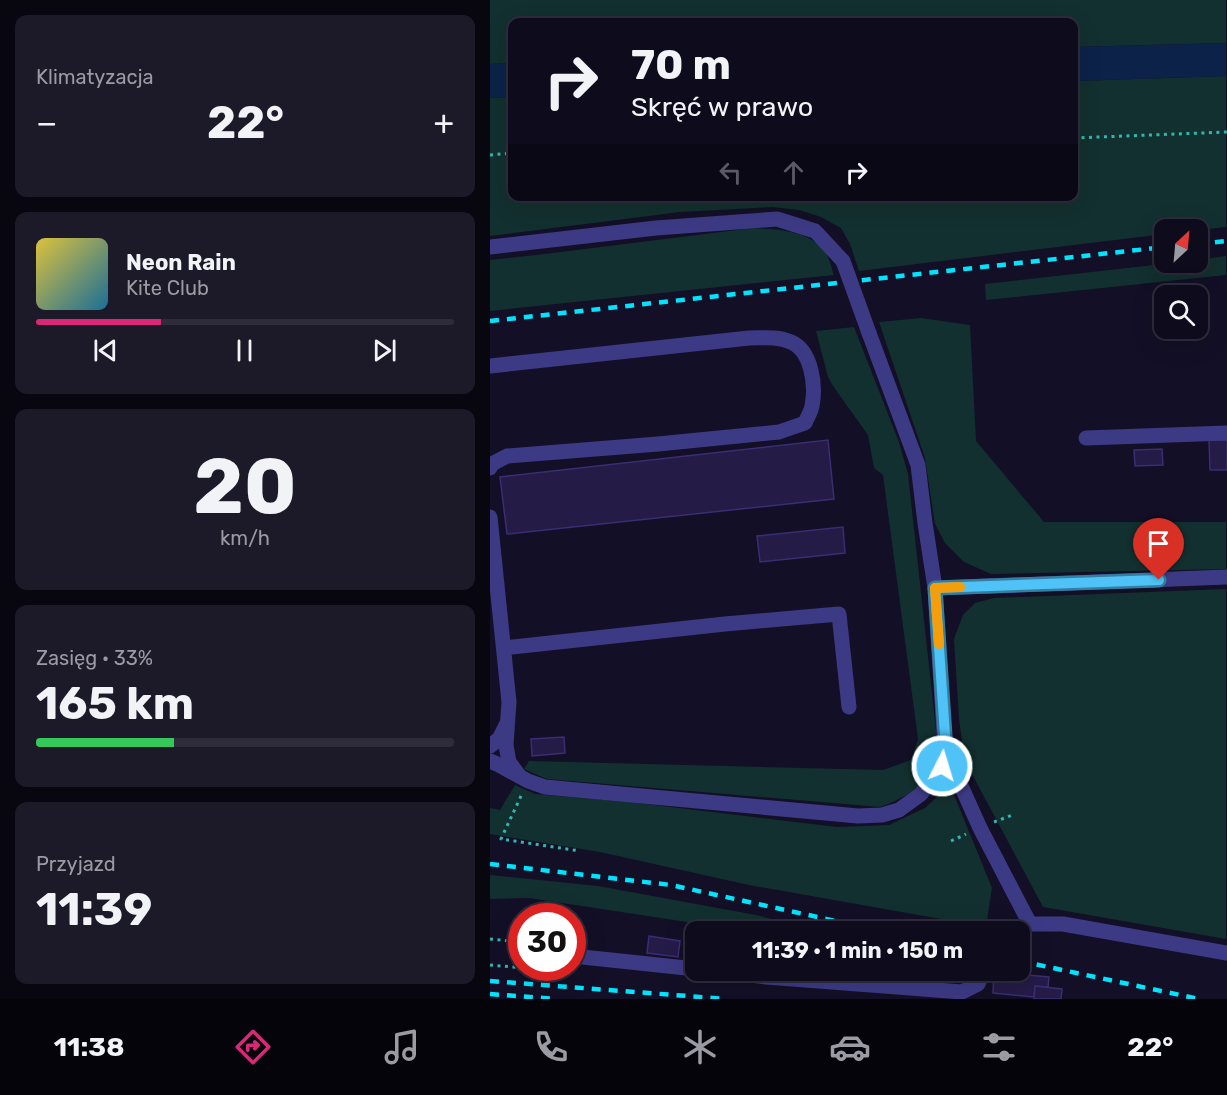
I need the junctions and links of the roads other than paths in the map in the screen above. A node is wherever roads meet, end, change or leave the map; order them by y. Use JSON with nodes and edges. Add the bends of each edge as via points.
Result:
{"nodes":[{"id":1,"x":490,"y":247,"type":"edge"},
{"id":2,"x":490,"y":366,"type":"edge"},
{"id":3,"x":1226,"y":433,"type":"edge"},
{"id":4,"x":1086,"y":438,"type":"dead end"},
{"id":5,"x":490,"y":468,"type":"edge"},
{"id":6,"x":490,"y":517,"type":"edge"},
{"id":7,"x":1226,"y":577,"type":"edge"},
{"id":8,"x":935,"y":588,"type":"junction"},
{"id":9,"x":504,"y":648,"type":"junction"},
{"id":10,"x":849,"y":707,"type":"dead end"},
{"id":11,"x":509,"y":716,"type":"junction"},
{"id":12,"x":490,"y":746,"type":"edge"},
{"id":13,"x":946,"y":750,"type":"junction"},
{"id":14,"x":490,"y":761,"type":"edge"},
{"id":15,"x":524,"y":779,"type":"junction"},
{"id":16,"x":1022,"y":921,"type":"edge"},
{"id":17,"x":1030,"y":927,"type":"edge"},
{"id":18,"x":1226,"y":953,"type":"edge"},
{"id":19,"x":586,"y":957,"type":"edge"},
{"id":20,"x":685,"y":968,"type":"edge"},
{"id":21,"x":818,"y":981,"type":"edge"},
{"id":22,"x":979,"y":981,"type":"edge"}],
"edges":[{"from":1,"to":8,"type":"street","bridge":true,"via":[[777,219],[815,231],[843,261],[918,465]]},
{"from":2,"to":5,"type":"street","via":[[777,338],[794,343],[805,355],[814,387],[805,423],[779,432],[507,456]]},
{"from":3,"to":4,"type":"street"},
{"from":6,"to":9,"type":"street"},
{"from":7,"to":8,"type":"street"},
{"from":8,"to":13,"type":"street"},
{"from":9,"to":10,"type":"street","via":[[839,614]]},
{"from":9,"to":11,"type":"street"},
{"from":11,"to":12,"type":"street","via":[[499,740]]},
{"from":11,"to":15,"type":"street","via":[[509,762]]},
{"from":13,"to":15,"type":"street","via":[[942,766],[921,794],[900,810],[882,815],[545,787]]},
{"from":13,"to":16,"type":"street"},
{"from":14,"to":15,"type":"street"},
{"from":17,"to":18,"type":"street","via":[[1063,924]]},
{"from":19,"to":20,"type":"street"},
{"from":21,"to":22,"type":"street","via":[[962,992]]}]}
